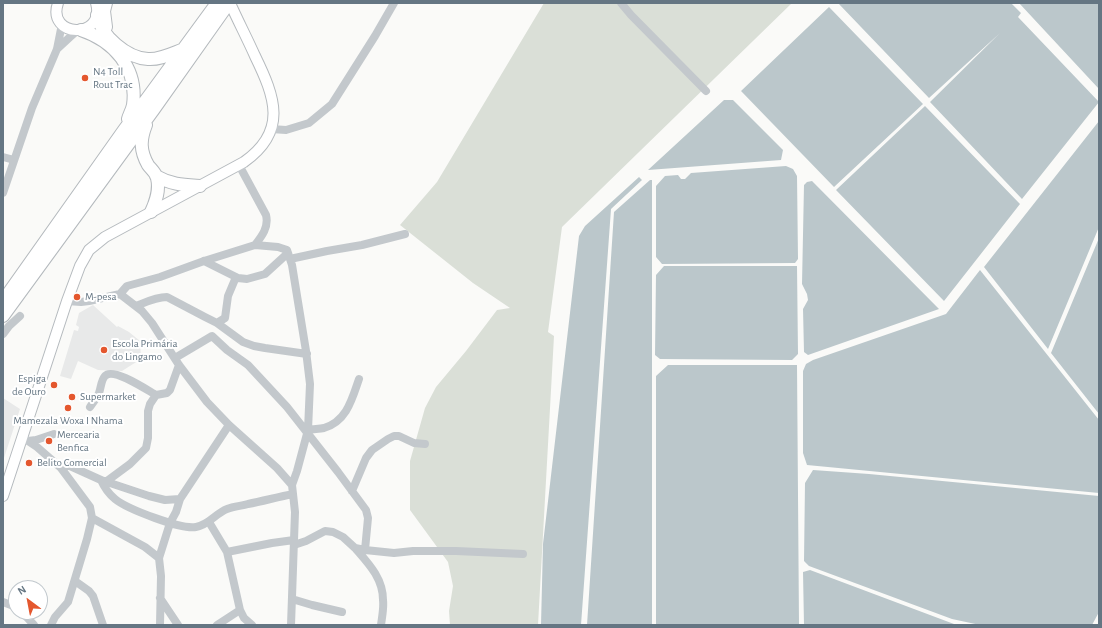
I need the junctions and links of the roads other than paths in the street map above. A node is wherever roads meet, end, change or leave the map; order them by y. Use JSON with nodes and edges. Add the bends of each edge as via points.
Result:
{"nodes":[{"id":1,"x":52,"y":3,"type":"edge"},
{"id":2,"x":58,"y":3,"type":"edge"},
{"id":3,"x":394,"y":3,"type":"edge"},
{"id":4,"x":621,"y":3,"type":"edge"},
{"id":5,"x":223,"y":5,"type":"edge"},
{"id":6,"x":99,"y":7,"type":"edge"},
{"id":7,"x":60,"y":20,"type":"junction"},
{"id":8,"x":80,"y":30,"type":"junction"},
{"id":9,"x":57,"y":49,"type":"junction"},
{"id":10,"x":184,"y":49,"type":"junction"},
{"id":11,"x":706,"y":91,"type":"dead end"},
{"id":12,"x":154,"y":109,"type":"junction"},
{"id":13,"x":271,"y":129,"type":"junction"},
{"id":14,"x":124,"y":130,"type":"junction"},
{"id":15,"x":3,"y":157,"type":"edge"},
{"id":16,"x":14,"y":160,"type":"junction"},
{"id":17,"x":239,"y":165,"type":"junction"},
{"id":18,"x":156,"y":176,"type":"junction"},
{"id":19,"x":200,"y":186,"type":"junction"},
{"id":20,"x":3,"y":193,"type":"edge"},
{"id":21,"x":151,"y":212,"type":"junction"},
{"id":22,"x":405,"y":234,"type":"dead end"},
{"id":23,"x":255,"y":245,"type":"junction"},
{"id":24,"x":289,"y":256,"type":"junction"},
{"id":25,"x":204,"y":261,"type":"junction"},
{"id":26,"x":236,"y":277,"type":"junction"},
{"id":27,"x":120,"y":294,"type":"junction"},
{"id":28,"x":3,"y":300,"type":"edge"},
{"id":29,"x":67,"y":302,"type":"junction"},
{"id":30,"x":136,"y":306,"type":"junction"},
{"id":31,"x":3,"y":316,"type":"edge"},
{"id":32,"x":20,"y":316,"type":"dead end"},
{"id":33,"x":217,"y":323,"type":"junction"},
{"id":34,"x":3,"y":334,"type":"edge"},
{"id":35,"x":307,"y":354,"type":"junction"},
{"id":36,"x":177,"y":362,"type":"junction"},
{"id":37,"x":359,"y":379,"type":"dead end"},
{"id":38,"x":156,"y":395,"type":"junction"},
{"id":39,"x":90,"y":407,"type":"dead end"},
{"id":40,"x":229,"y":425,"type":"junction"},
{"id":41,"x":307,"y":432,"type":"junction"},
{"id":42,"x":54,"y":434,"type":"dead end"},
{"id":43,"x":25,"y":439,"type":"junction"},
{"id":44,"x":426,"y":444,"type":"dead end"},
{"id":45,"x":61,"y":468,"type":"junction"},
{"id":46,"x":104,"y":480,"type":"junction"},
{"id":47,"x":292,"y":485,"type":"junction"},
{"id":48,"x":352,"y":491,"type":"junction"},
{"id":49,"x":293,"y":494,"type":"junction"},
{"id":50,"x":3,"y":496,"type":"edge"},
{"id":51,"x":180,"y":499,"type":"junction"},
{"id":52,"x":92,"y":518,"type":"junction"},
{"id":53,"x":209,"y":522,"type":"junction"},
{"id":54,"x":170,"y":523,"type":"junction"},
{"id":55,"x":294,"y":542,"type":"junction"},
{"id":56,"x":355,"y":548,"type":"junction"},
{"id":57,"x":366,"y":550,"type":"junction"},
{"id":58,"x":227,"y":552,"type":"junction"},
{"id":59,"x":523,"y":554,"type":"dead end"},
{"id":60,"x":159,"y":558,"type":"junction"},
{"id":61,"x":75,"y":581,"type":"junction"},
{"id":62,"x":160,"y":598,"type":"junction"},
{"id":63,"x":292,"y":599,"type":"junction"},
{"id":64,"x":240,"y":610,"type":"junction"},
{"id":65,"x":342,"y":612,"type":"dead end"},
{"id":66,"x":51,"y":625,"type":"edge"},
{"id":67,"x":103,"y":625,"type":"edge"},
{"id":68,"x":160,"y":625,"type":"edge"},
{"id":69,"x":178,"y":625,"type":"edge"},
{"id":70,"x":217,"y":625,"type":"edge"},
{"id":71,"x":252,"y":625,"type":"edge"},
{"id":72,"x":291,"y":625,"type":"edge"},
{"id":73,"x":381,"y":625,"type":"edge"}],
"edges":[{"from":1,"to":7,"type":"main road"},
{"from":2,"to":7,"type":"main road"},
{"from":3,"to":13,"type":"street","via":[[332,104],[309,123],[286,130]]},
{"from":4,"to":11,"type":"street"},
{"from":5,"to":10,"type":"highway"},
{"from":5,"to":12,"type":"highway"},
{"from":5,"to":13,"type":"main road","via":[[265,75],[273,103]]},
{"from":6,"to":8,"type":"main road","via":[[91,25]]},
{"from":6,"to":10,"type":"highway","via":[[98,21],[101,27],[115,44],[132,55],[147,60],[157,59]]},
{"from":7,"to":8,"type":"main road","via":[[67,28]]},
{"from":7,"to":9,"type":"street"},
{"from":8,"to":9,"type":"street"},
{"from":8,"to":14,"type":"highway","via":[[92,34],[116,50],[129,70],[133,97]]},
{"from":9,"to":16,"type":"street"},
{"from":10,"to":14,"type":"highway"},
{"from":12,"to":18,"type":"highway","via":[[143,133],[142,148],[147,163]]},
{"from":12,"to":31,"type":"highway"},
{"from":13,"to":17,"type":"main road","via":[[268,138],[254,155]]},
{"from":14,"to":28,"type":"highway"},
{"from":15,"to":16,"type":"street"},
{"from":16,"to":20,"type":"street"},
{"from":17,"to":19,"type":"main road"},
{"from":17,"to":23,"type":"street","via":[[268,219],[266,230]]},
{"from":18,"to":19,"type":"highway","via":[[175,184]]},
{"from":18,"to":21,"type":"highway","via":[[158,192]]},
{"from":19,"to":21,"type":"main road"},
{"from":21,"to":29,"type":"main road","via":[[105,237],[89,250],[80,266]]},
{"from":22,"to":24,"type":"street","via":[[362,245]]},
{"from":23,"to":24,"type":"street","via":[[287,250]]},
{"from":23,"to":25,"type":"street"},
{"from":24,"to":26,"type":"street","via":[[265,274],[247,279]]},
{"from":24,"to":35,"type":"street"},
{"from":25,"to":26,"type":"street"},
{"from":25,"to":27,"type":"street","via":[[127,286]]},
{"from":26,"to":33,"type":"street","via":[[228,296],[225,318]]},
{"from":27,"to":29,"type":"street","via":[[89,302]]},
{"from":27,"to":30,"type":"street"},
{"from":29,"to":43,"type":"main road"},
{"from":30,"to":33,"type":"street","via":[[167,297]]},
{"from":30,"to":36,"type":"street","via":[[152,324]]},
{"from":32,"to":34,"type":"street"},
{"from":33,"to":35,"type":"street","via":[[243,342],[254,346]]},
{"from":35,"to":41,"type":"street","via":[[310,384]]},
{"from":36,"to":38,"type":"street","via":[[170,390]]},
{"from":36,"to":40,"type":"street","via":[[207,402]]},
{"from":36,"to":41,"type":"street","via":[[210,336],[213,337],[248,365]]},
{"from":37,"to":41,"type":"street","via":[[350,406],[344,415],[329,426]]},
{"from":38,"to":39,"type":"street","via":[[112,373],[104,377],[98,395]]},
{"from":38,"to":46,"type":"street","via":[[148,411],[146,448],[130,464]]},
{"from":40,"to":47,"type":"street"},
{"from":40,"to":51,"type":"street"},
{"from":41,"to":47,"type":"street"},
{"from":41,"to":48,"type":"street"},
{"from":42,"to":43,"type":"street","via":[[36,440]]},
{"from":43,"to":45,"type":"street"},
{"from":43,"to":50,"type":"main road"},
{"from":44,"to":48,"type":"street","via":[[414,443],[399,436],[388,439],[372,450],[366,458]]},
{"from":45,"to":46,"type":"street","via":[[70,466]]},
{"from":45,"to":52,"type":"street","via":[[90,507]]},
{"from":46,"to":51,"type":"street","via":[[165,500]]},
{"from":46,"to":54,"type":"street","via":[[109,492],[121,503]]},
{"from":47,"to":49,"type":"street"},
{"from":48,"to":57,"type":"street","via":[[368,514]]},
{"from":49,"to":53,"type":"street","via":[[227,509]]},
{"from":49,"to":55,"type":"street"},
{"from":51,"to":54,"type":"street"},
{"from":52,"to":60,"type":"street","via":[[145,547]]},
{"from":52,"to":61,"type":"street"},
{"from":53,"to":54,"type":"street","via":[[190,528]]},
{"from":53,"to":58,"type":"street"},
{"from":54,"to":60,"type":"street"},
{"from":55,"to":56,"type":"street","via":[[306,541],[325,531],[343,538]]},
{"from":55,"to":58,"type":"street","via":[[272,543]]},
{"from":55,"to":63,"type":"street"},
{"from":56,"to":57,"type":"street"},
{"from":56,"to":73,"type":"street","via":[[371,566],[382,589]]},
{"from":57,"to":59,"type":"street","via":[[394,553],[448,551]]},
{"from":58,"to":64,"type":"street"},
{"from":60,"to":62,"type":"street"},
{"from":61,"to":66,"type":"street","via":[[68,602]]},
{"from":61,"to":67,"type":"street","via":[[93,596]]},
{"from":62,"to":68,"type":"street"},
{"from":62,"to":69,"type":"street"},
{"from":63,"to":65,"type":"street"},
{"from":63,"to":72,"type":"street"},
{"from":64,"to":70,"type":"street"},
{"from":64,"to":71,"type":"street"}]}
